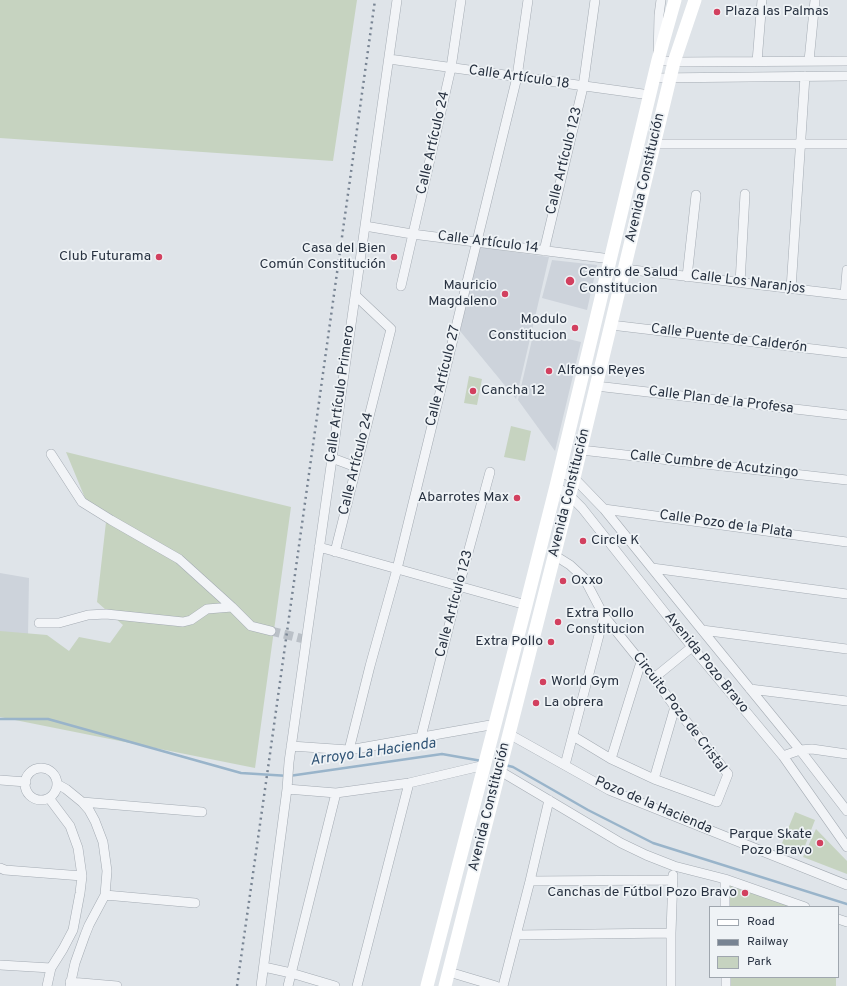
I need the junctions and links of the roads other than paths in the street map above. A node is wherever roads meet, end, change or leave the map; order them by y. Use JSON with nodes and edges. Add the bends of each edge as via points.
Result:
{"nodes":[{"id":1,"x":397,"y":0,"type":"edge"},
{"id":2,"x":461,"y":0,"type":"edge"},
{"id":3,"x":528,"y":0,"type":"edge"},
{"id":4,"x":595,"y":0,"type":"edge"},
{"id":5,"x":661,"y":0,"type":"edge"},
{"id":6,"x":675,"y":0,"type":"edge"},
{"id":7,"x":695,"y":0,"type":"edge"},
{"id":8,"x":762,"y":0,"type":"edge"},
{"id":9,"x":815,"y":0,"type":"edge"},
{"id":10,"x":389,"y":59,"type":"junction"},
{"id":11,"x":658,"y":60,"type":"junction"},
{"id":12,"x":809,"y":61,"type":"junction"},
{"id":13,"x":847,"y":61,"type":"edge"},
{"id":14,"x":674,"y":62,"type":"junction"},
{"id":15,"x":757,"y":62,"type":"junction"},
{"id":16,"x":451,"y":68,"type":"junction"},
{"id":17,"x":806,"y":76,"type":"junction"},
{"id":18,"x":847,"y":76,"type":"edge"},
{"id":19,"x":517,"y":77,"type":"junction"},
{"id":20,"x":654,"y":78,"type":"junction"},
{"id":21,"x":670,"y":78,"type":"junction"},
{"id":22,"x":583,"y":87,"type":"junction"},
{"id":23,"x":650,"y":95,"type":"junction"},
{"id":24,"x":655,"y":144,"type":"junction"},
{"id":25,"x":801,"y":144,"type":"junction"},
{"id":26,"x":847,"y":144,"type":"edge"},
{"id":27,"x":745,"y":194,"type":"dead end"},
{"id":28,"x":696,"y":195,"type":"dead end"},
{"id":29,"x":365,"y":226,"type":"junction"},
{"id":30,"x":412,"y":234,"type":"junction"},
{"id":31,"x":476,"y":242,"type":"junction"},
{"id":32,"x":544,"y":251,"type":"junction"},
{"id":33,"x":611,"y":259,"type":"junction"},
{"id":34,"x":624,"y":270,"type":"junction"},
{"id":35,"x":847,"y":270,"type":"edge"},
{"id":36,"x":687,"y":277,"type":"junction"},
{"id":37,"x":740,"y":283,"type":"junction"},
{"id":38,"x":401,"y":286,"type":"dead end"},
{"id":39,"x":792,"y":289,"type":"junction"},
{"id":40,"x":355,"y":295,"type":"junction"},
{"id":41,"x":846,"y":295,"type":"edge"},
{"id":42,"x":611,"y":325,"type":"junction"},
{"id":43,"x":847,"y":353,"type":"edge"},
{"id":44,"x":596,"y":386,"type":"junction"},
{"id":45,"x":847,"y":416,"type":"edge"},
{"id":46,"x":581,"y":450,"type":"junction"},
{"id":47,"x":51,"y":454,"type":"dead end"},
{"id":48,"x":332,"y":458,"type":"junction"},
{"id":49,"x":356,"y":467,"type":"junction"},
{"id":50,"x":490,"y":472,"type":"dead end"},
{"id":51,"x":559,"y":472,"type":"junction"},
{"id":52,"x":574,"y":478,"type":"junction"},
{"id":53,"x":847,"y":480,"type":"edge"},
{"id":54,"x":556,"y":486,"type":"junction"},
{"id":55,"x":569,"y":495,"type":"junction"},
{"id":56,"x":604,"y":509,"type":"junction"},
{"id":57,"x":847,"y":542,"type":"edge"},
{"id":58,"x":320,"y":547,"type":"junction"},
{"id":59,"x":335,"y":552,"type":"junction"},
{"id":60,"x":554,"y":555,"type":"junction"},
{"id":61,"x":652,"y":568,"type":"junction"},
{"id":62,"x":397,"y":569,"type":"junction"},
{"id":63,"x":459,"y":586,"type":"junction"},
{"id":64,"x":847,"y":594,"type":"edge"},
{"id":65,"x":526,"y":605,"type":"junction"},
{"id":66,"x":232,"y":607,"type":"junction"},
{"id":67,"x":604,"y":616,"type":"junction"},
{"id":68,"x":39,"y":623,"type":"dead end"},
{"id":69,"x":702,"y":630,"type":"junction"},
{"id":70,"x":271,"y":631,"type":"tunnel mouth"},
{"id":71,"x":692,"y":647,"type":"junction"},
{"id":72,"x":847,"y":649,"type":"edge"},
{"id":73,"x":641,"y":662,"type":"junction"},
{"id":74,"x":654,"y":678,"type":"junction"},
{"id":75,"x":750,"y":689,"type":"junction"},
{"id":76,"x":847,"y":701,"type":"edge"},
{"id":77,"x":676,"y":707,"type":"junction"},
{"id":78,"x":496,"y":724,"type":"junction"},
{"id":79,"x":573,"y":736,"type":"junction"},
{"id":80,"x":421,"y":737,"type":"junction"},
{"id":81,"x":508,"y":737,"type":"junction"},
{"id":82,"x":291,"y":746,"type":"junction"},
{"id":83,"x":349,"y":750,"type":"junction"},
{"id":84,"x":800,"y":750,"type":"junction"},
{"id":85,"x":847,"y":754,"type":"edge"},
{"id":86,"x":783,"y":756,"type":"junction"},
{"id":87,"x":611,"y":759,"type":"junction"},
{"id":88,"x":485,"y":763,"type":"junction"},
{"id":89,"x":565,"y":765,"type":"junction"},
{"id":90,"x":500,"y":769,"type":"junction"},
{"id":91,"x":654,"y":779,"type":"junction"},
{"id":92,"x":0,"y":780,"type":"edge"},
{"id":93,"x":26,"y":782,"type":"junction"},
{"id":94,"x":410,"y":783,"type":"junction"},
{"id":95,"x":57,"y":784,"type":"junction"},
{"id":96,"x":287,"y":785,"type":"junction"},
{"id":97,"x":336,"y":793,"type":"junction"},
{"id":98,"x":49,"y":798,"type":"junction"},
{"id":99,"x":549,"y":800,"type":"junction"},
{"id":100,"x":82,"y":802,"type":"junction"},
{"id":101,"x":847,"y":811,"type":"edge"},
{"id":102,"x":202,"y":812,"type":"dead end"},
{"id":103,"x":847,"y":847,"type":"edge"},
{"id":104,"x":674,"y":866,"type":"junction"},
{"id":105,"x":0,"y":868,"type":"edge"},
{"id":106,"x":82,"y":876,"type":"junction"},
{"id":107,"x":725,"y":879,"type":"junction"},
{"id":108,"x":673,"y":880,"type":"junction"},
{"id":109,"x":530,"y":881,"type":"junction"},
{"id":110,"x":847,"y":885,"type":"edge"},
{"id":111,"x":106,"y":895,"type":"junction"},
{"id":112,"x":195,"y":903,"type":"dead end"},
{"id":113,"x":725,"y":906,"type":"edge"},
{"id":114,"x":802,"y":906,"type":"edge"},
{"id":115,"x":73,"y":930,"type":"junction"},
{"id":116,"x":671,"y":932,"type":"junction"},
{"id":117,"x":85,"y":934,"type":"junction"},
{"id":118,"x":516,"y":935,"type":"junction"},
{"id":119,"x":0,"y":964,"type":"edge"},
{"id":120,"x":264,"y":967,"type":"junction"},
{"id":121,"x":52,"y":968,"type":"junction"},
{"id":122,"x":448,"y":972,"type":"junction"},
{"id":123,"x":291,"y":973,"type":"junction"},
{"id":124,"x":70,"y":984,"type":"edge"},
{"id":125,"x":47,"y":986,"type":"edge"},
{"id":126,"x":118,"y":986,"type":"edge"},
{"id":127,"x":261,"y":986,"type":"edge"},
{"id":128,"x":288,"y":986,"type":"edge"},
{"id":129,"x":336,"y":986,"type":"edge"},
{"id":130,"x":356,"y":986,"type":"edge"},
{"id":131,"x":427,"y":986,"type":"edge"},
{"id":132,"x":445,"y":986,"type":"edge"},
{"id":133,"x":496,"y":986,"type":"edge"},
{"id":134,"x":503,"y":986,"type":"edge"},
{"id":135,"x":671,"y":986,"type":"edge"}],
"edges":[{"from":1,"to":10,"type":"street","name":"Calle Artículo Primero"},
{"from":2,"to":16,"type":"street","name":"Calle Artículo 24"},
{"from":3,"to":19,"type":"street","name":"Calle Artículo 27"},
{"from":4,"to":22,"type":"street","name":"Calle Artículo 123"},
{"from":5,"to":11,"type":"street"},
{"from":6,"to":11,"type":"main road","name":"Avenida Constitución"},
{"from":7,"to":14,"type":"main road","name":"Avenida Constitución"},
{"from":8,"to":15,"type":"street"},
{"from":9,"to":12,"type":"street"},
{"from":10,"to":16,"type":"street","name":"Calle Artículo 18"},
{"from":10,"to":29,"type":"street","name":"Calle Artículo Primero"},
{"from":11,"to":14,"type":"street"},
{"from":11,"to":20,"type":"main road","name":"Avenida Constitución"},
{"from":12,"to":13,"type":"street"},
{"from":12,"to":15,"type":"street"},
{"from":14,"to":15,"type":"street"},
{"from":14,"to":21,"type":"main road","name":"Avenida Constitución"},
{"from":16,"to":19,"type":"street","name":"Calle Artículo 18"},
{"from":16,"to":30,"type":"street","name":"Calle Artículo 24"},
{"from":17,"to":18,"type":"street"},
{"from":17,"to":21,"type":"street"},
{"from":17,"to":25,"type":"street"},
{"from":19,"to":22,"type":"street","name":"Calle Artículo 18"},
{"from":19,"to":31,"type":"street","name":"Calle Artículo 27"},
{"from":20,"to":21,"type":"street"},
{"from":20,"to":23,"type":"main road","name":"Avenida Constitución"},
{"from":21,"to":24,"type":"main road","name":"Avenida Constitución"},
{"from":22,"to":23,"type":"street","name":"Calle Artículo 18"},
{"from":22,"to":32,"type":"street","name":"Calle Artículo 123"},
{"from":23,"to":33,"type":"main road","name":"Avenida Constitución"},
{"from":24,"to":25,"type":"street"},
{"from":24,"to":34,"type":"main road","name":"Avenida Constitución"},
{"from":25,"to":26,"type":"street"},
{"from":25,"to":39,"type":"street"},
{"from":27,"to":37,"type":"street"},
{"from":28,"to":36,"type":"street"},
{"from":29,"to":30,"type":"street","name":"Calle Artículo 14"},
{"from":29,"to":40,"type":"street","name":"Calle Artículo Primero"},
{"from":30,"to":31,"type":"street","name":"Calle Artículo 14"},
{"from":30,"to":38,"type":"street","name":"Calle Artículo 24"},
{"from":31,"to":32,"type":"street","name":"Calle Artículo 14"},
{"from":31,"to":62,"type":"street","name":"Calle Artículo 27"},
{"from":32,"to":33,"type":"street","name":"Calle Artículo 14"},
{"from":33,"to":51,"type":"main road","name":"Avenida Constitución"},
{"from":34,"to":36,"type":"street","name":"Calle Los Naranjos"},
{"from":34,"to":42,"type":"main road","name":"Avenida Constitución"},
{"from":35,"to":41,"type":"street"},
{"from":36,"to":37,"type":"street","name":"Calle Los Naranjos"},
{"from":37,"to":39,"type":"street","name":"Calle Los Naranjos"},
{"from":39,"to":41,"type":"street","name":"Calle Los Naranjos"},
{"from":40,"to":48,"type":"street","name":"Calle Artículo Primero"},
{"from":40,"to":49,"type":"street","name":"Calle Artículo 24","via":[[391,329]]},
{"from":42,"to":43,"type":"street","name":"Calle Puente de Calderón"},
{"from":42,"to":44,"type":"main road","name":"Avenida Constitución"},
{"from":44,"to":45,"type":"street","name":"Calle Plan de la Profesa"},
{"from":44,"to":46,"type":"main road","name":"Avenida Constitución"},
{"from":46,"to":52,"type":"main road","name":"Avenida Constitución"},
{"from":46,"to":53,"type":"street","name":"Calle Cumbre de Acutzingo"},
{"from":47,"to":66,"type":"street","via":[[82,502],[180,559]]},
{"from":48,"to":49,"type":"street"},
{"from":48,"to":58,"type":"street","name":"Calle Artículo Primero"},
{"from":49,"to":59,"type":"street","name":"Calle Artículo 24"},
{"from":50,"to":63,"type":"street","name":"Calle Artículo 123"},
{"from":51,"to":52,"type":"street","name":"Avenida Pozo Bravo"},
{"from":51,"to":54,"type":"main road","name":"Avenida Constitución"},
{"from":52,"to":55,"type":"main road","name":"Avenida Constitución"},
{"from":52,"to":56,"type":"street","name":"Avenida Pozo Bravo"},
{"from":54,"to":55,"type":"street","name":"Avenida Pozo Bravo"},
{"from":54,"to":65,"type":"main road","name":"Avenida Constitución"},
{"from":55,"to":60,"type":"main road","name":"Avenida Constitución"},
{"from":55,"to":71,"type":"street","name":"Avenida Pozo Bravo"},
{"from":56,"to":57,"type":"street","name":"Calle Pozo de la Plata"},
{"from":56,"to":61,"type":"street","name":"Avenida Pozo Bravo"},
{"from":58,"to":59,"type":"street"},
{"from":58,"to":82,"type":"street","name":"Calle Artículo Primero"},
{"from":59,"to":62,"type":"street"},
{"from":60,"to":67,"type":"street","name":"Circuito Pozo de Cristal","via":[[584,578]]},
{"from":60,"to":81,"type":"main road","name":"Avenida Constitución"},
{"from":61,"to":64,"type":"street"},
{"from":61,"to":69,"type":"street","name":"Avenida Pozo Bravo"},
{"from":62,"to":63,"type":"street"},
{"from":62,"to":83,"type":"street","name":"Calle Artículo 27"},
{"from":63,"to":65,"type":"street"},
{"from":63,"to":80,"type":"street","name":"Calle Artículo 123"},
{"from":65,"to":78,"type":"main road","name":"Avenida Constitución"},
{"from":66,"to":68,"type":"street","via":[[207,609],[191,620],[183,622],[106,614],[88,615],[59,623]]},
{"from":66,"to":70,"type":"street","via":[[251,626]]},
{"from":67,"to":73,"type":"street","name":"Circuito Pozo de Cristal"},
{"from":67,"to":79,"type":"street"},
{"from":69,"to":72,"type":"street"},
{"from":69,"to":75,"type":"street","name":"Avenida Pozo Bravo"},
{"from":71,"to":74,"type":"street"},
{"from":71,"to":86,"type":"street","name":"Avenida Pozo Bravo"},
{"from":73,"to":74,"type":"street","name":"Circuito Pozo de Cristal"},
{"from":73,"to":87,"type":"street"},
{"from":74,"to":77,"type":"street","name":"Circuito Pozo de Cristal"},
{"from":75,"to":76,"type":"street"},
{"from":75,"to":84,"type":"street","name":"Avenida Pozo Bravo"},
{"from":77,"to":91,"type":"street"},
{"from":77,"to":91,"type":"street","name":"Circuito Pozo de Cristal","via":[[728,774],[717,802]]},
{"from":78,"to":80,"type":"street"},
{"from":78,"to":88,"type":"main road","name":"Avenida Constitución"},
{"from":79,"to":87,"type":"street","name":"Circuito Pozo de Cristal"},
{"from":79,"to":89,"type":"street"},
{"from":80,"to":83,"type":"street"},
{"from":81,"to":89,"type":"street","name":"Pozo de la Hacienda"},
{"from":81,"to":90,"type":"main road","name":"Avenida Constitución"},
{"from":82,"to":83,"type":"street"},
{"from":82,"to":96,"type":"street","name":"Calle Artículo Primero"},
{"from":84,"to":85,"type":"street","via":[[812,749]]},
{"from":84,"to":86,"type":"street"},
{"from":84,"to":101,"type":"street","name":"Avenida Pozo Bravo"},
{"from":86,"to":103,"type":"street","name":"Avenida Pozo Bravo"},
{"from":87,"to":91,"type":"street","name":"Circuito Pozo de Cristal"},
{"from":88,"to":94,"type":"street"},
{"from":88,"to":131,"type":"main road","name":"Avenida Constitución"},
{"from":89,"to":110,"type":"street","name":"Pozo de la Hacienda","via":[[609,790]]},
{"from":90,"to":99,"type":"street"},
{"from":90,"to":122,"type":"main road","name":"Avenida Constitución"},
{"from":92,"to":93,"type":"street"},
{"from":93,"to":95,"type":"street","via":[[30,773],[45,769],[54,774]]},
{"from":93,"to":98,"type":"street","via":[[30,796],[40,800]]},
{"from":94,"to":97,"type":"street"},
{"from":94,"to":130,"type":"street"},
{"from":95,"to":98,"type":"street","via":[[54,795]]},
{"from":95,"to":100,"type":"street"},
{"from":96,"to":97,"type":"street"},
{"from":96,"to":120,"type":"street","name":"Calle Artículo Primero"},
{"from":97,"to":123,"type":"street"},
{"from":98,"to":106,"type":"street","via":[[70,826],[78,848]]},
{"from":99,"to":104,"type":"street","via":[[621,843]]},
{"from":99,"to":109,"type":"street"},
{"from":100,"to":102,"type":"street"},
{"from":100,"to":111,"type":"street","via":[[95,821],[103,842],[107,871]]},
{"from":104,"to":107,"type":"street"},
{"from":104,"to":108,"type":"street"},
{"from":105,"to":106,"type":"street"},
{"from":106,"to":115,"type":"street"},
{"from":107,"to":113,"type":"street"},
{"from":107,"to":114,"type":"street"},
{"from":108,"to":109,"type":"street"},
{"from":108,"to":116,"type":"street"},
{"from":109,"to":118,"type":"street"},
{"from":111,"to":112,"type":"street"},
{"from":111,"to":117,"type":"street"},
{"from":115,"to":117,"type":"street"},
{"from":115,"to":121,"type":"street"},
{"from":116,"to":118,"type":"street"},
{"from":116,"to":135,"type":"street"},
{"from":117,"to":124,"type":"street"},
{"from":118,"to":134,"type":"street"},
{"from":119,"to":121,"type":"street"},
{"from":120,"to":123,"type":"street"},
{"from":120,"to":127,"type":"street","name":"Calle Artículo Primero"},
{"from":121,"to":125,"type":"street"},
{"from":122,"to":132,"type":"main road","name":"Avenida Constitución"},
{"from":122,"to":133,"type":"street"},
{"from":123,"to":128,"type":"street"},
{"from":123,"to":129,"type":"street"},
{"from":124,"to":126,"type":"street"}]}
